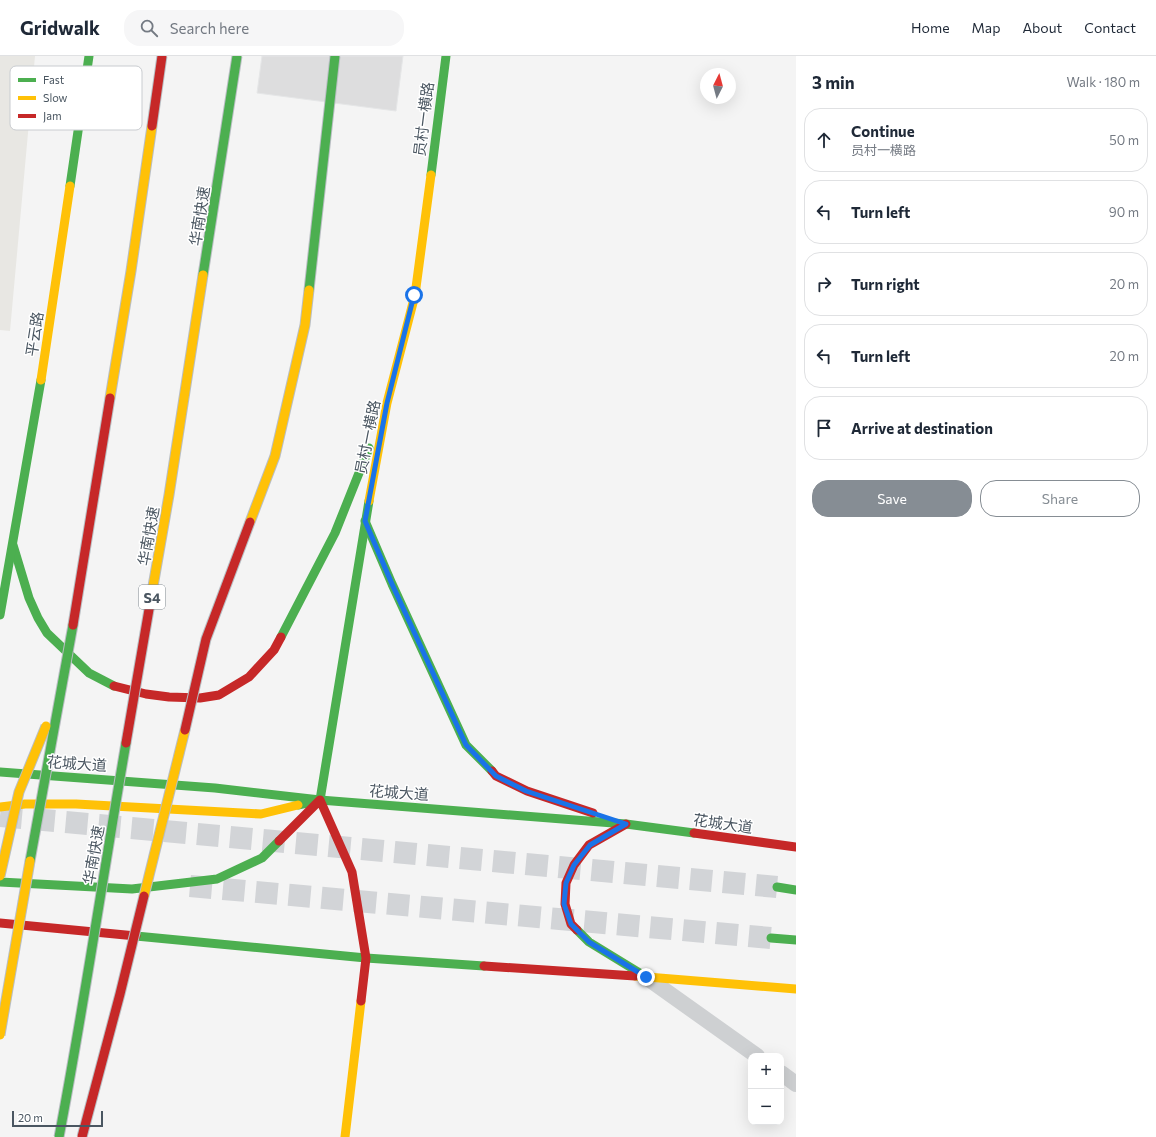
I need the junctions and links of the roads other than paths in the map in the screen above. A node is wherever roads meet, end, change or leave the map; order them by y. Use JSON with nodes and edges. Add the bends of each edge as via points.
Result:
{"nodes":[{"id":1,"x":89,"y":56,"type":"edge"},
{"id":2,"x":162,"y":56,"type":"edge"},
{"id":3,"x":237,"y":56,"type":"edge"},
{"id":4,"x":336,"y":56,"type":"edge"},
{"id":5,"x":446,"y":56,"type":"edge"},
{"id":6,"x":88,"y":66,"type":"edge"},
{"id":7,"x":78,"y":130,"type":"edge"},
{"id":8,"x":387,"y":403,"type":"junction"},
{"id":9,"x":365,"y":521,"type":"junction"},
{"id":10,"x":13,"y":545,"type":"junction"},
{"id":11,"x":0,"y":615,"type":"edge"},
{"id":12,"x":64,"y":681,"type":"junction"},
{"id":13,"x":0,"y":772,"type":"edge"},
{"id":14,"x":320,"y":800,"type":"junction"},
{"id":15,"x":0,"y":808,"type":"edge"},
{"id":16,"x":626,"y":824,"type":"junction"},
{"id":17,"x":796,"y":847,"type":"edge"},
{"id":18,"x":0,"y":876,"type":"edge"},
{"id":19,"x":0,"y":882,"type":"edge"},
{"id":20,"x":777,"y":887,"type":"tunnel mouth"},
{"id":21,"x":796,"y":890,"type":"edge"},
{"id":22,"x":0,"y":923,"type":"edge"},
{"id":23,"x":771,"y":938,"type":"tunnel mouth"},
{"id":24,"x":796,"y":940,"type":"edge"},
{"id":25,"x":366,"y":958,"type":"junction"},
{"id":26,"x":646,"y":977,"type":"junction"},
{"id":27,"x":796,"y":989,"type":"edge"},
{"id":28,"x":0,"y":1035,"type":"edge"},
{"id":29,"x":753,"y":1053,"type":"edge"},
{"id":30,"x":784,"y":1075,"type":"edge"},
{"id":31,"x":796,"y":1084,"type":"edge"},
{"id":32,"x":59,"y":1137,"type":"edge"},
{"id":33,"x":82,"y":1137,"type":"edge"},
{"id":34,"x":345,"y":1137,"type":"edge"}],
"edges":[{"from":1,"to":6,"type":"main road","name":"平云路"},
{"from":2,"to":12,"type":"main road","bridge":true,"via":[[130,279]]},
{"from":3,"to":32,"type":"main road","name":"华南快速","number":"S4","bridge":true,"via":[[170,487]]},
{"from":4,"to":33,"type":"main road","bridge":true,"via":[[305,325],[275,456],[206,639],[122,986]]},
{"from":5,"to":8,"type":"main road","name":"员村一横路","via":[[414,295]]},
{"from":7,"to":10,"type":"main road","name":"平云路","via":[[52,316]]},
{"from":8,"to":9,"type":"main road","name":"员村一横路"},
{"from":8,"to":10,"type":"main road","via":[[335,533],[274,650],[249,677],[219,695],[200,698],[146,694],[112,685],[89,673],[47,633],[38,618],[29,598]]},
{"from":9,"to":14,"type":"main road","name":"员村一横路"},
{"from":9,"to":16,"type":"main road","via":[[466,745],[496,776],[526,791]]},
{"from":10,"to":11,"type":"main road","name":"平云路"},
{"from":12,"to":18,"type":"main road","bridge":true,"via":[[19,792]]},
{"from":12,"to":28,"type":"main road","bridge":true},
{"from":13,"to":14,"type":"main road","name":"花城大道","via":[[215,788]]},
{"from":14,"to":15,"type":"main road","via":[[261,814],[76,804],[25,804]]},
{"from":14,"to":16,"type":"main road","name":"花城大道"},
{"from":14,"to":19,"type":"main road","via":[[262,858],[217,879],[132,889]]},
{"from":14,"to":25,"type":"main road","via":[[352,872]]},
{"from":16,"to":17,"type":"main road","name":"花城大道"},
{"from":16,"to":26,"type":"main road","via":[[590,845],[574,865],[566,883],[564,904],[571,924],[589,942]]},
{"from":20,"to":21,"type":"main road"},
{"from":22,"to":25,"type":"main road"},
{"from":23,"to":24,"type":"main road"},
{"from":25,"to":26,"type":"main road"},
{"from":25,"to":34,"type":"main road"},
{"from":26,"to":27,"type":"main road"},
{"from":26,"to":29,"type":"lane"},
{"from":30,"to":31,"type":"lane"}]}
